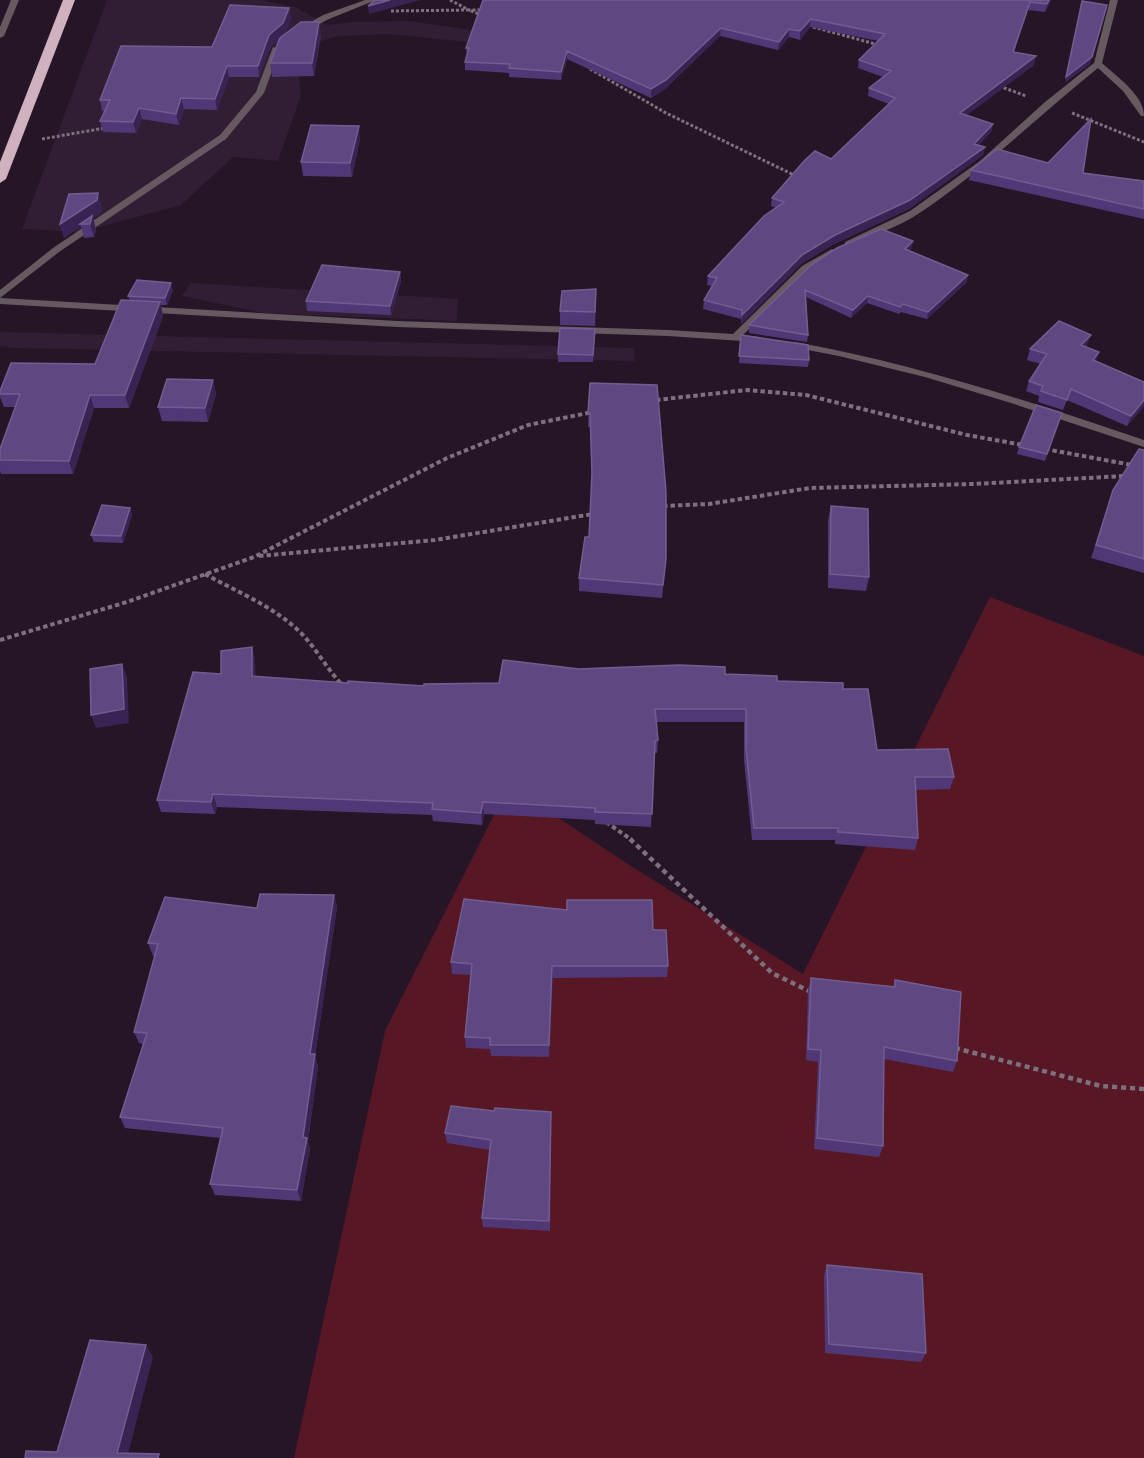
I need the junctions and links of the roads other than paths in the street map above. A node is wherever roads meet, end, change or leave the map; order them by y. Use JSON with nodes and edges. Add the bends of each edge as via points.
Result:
{"nodes":[{"id":1,"x":15,"y":0,"type":"edge"},
{"id":2,"x":69,"y":0,"type":"edge"},
{"id":3,"x":372,"y":0,"type":"edge"},
{"id":4,"x":1114,"y":0,"type":"edge"},
{"id":5,"x":294,"y":34,"type":"edge"},
{"id":6,"x":0,"y":36,"type":"edge"},
{"id":7,"x":285,"y":41,"type":"edge"},
{"id":8,"x":1098,"y":63,"type":"junction"},
{"id":9,"x":1144,"y":114,"type":"edge"},
{"id":10,"x":0,"y":178,"type":"edge"},
{"id":11,"x":0,"y":295,"type":"edge"},
{"id":12,"x":0,"y":301,"type":"edge"},
{"id":13,"x":737,"y":336,"type":"junction"},
{"id":14,"x":772,"y":342,"type":"edge"},
{"id":15,"x":784,"y":344,"type":"edge"},
{"id":16,"x":1144,"y":444,"type":"edge"}],
"edges":[{"from":1,"to":6,"type":"street"},
{"from":2,"to":10,"type":"highway"},
{"from":3,"to":5,"type":"street"},
{"from":4,"to":8,"type":"street"},
{"from":7,"to":11,"type":"street","via":[[276,49],[260,93],[223,137],[56,250]]},
{"from":8,"to":9,"type":"street","via":[[1126,89]]},
{"from":8,"to":13,"type":"street","via":[[983,164],[913,213],[838,248],[806,268]]},
{"from":12,"to":13,"type":"street","via":[[397,324]]},
{"from":13,"to":14,"type":"street"},
{"from":15,"to":16,"type":"street","via":[[843,353],[1031,405]]}]}
